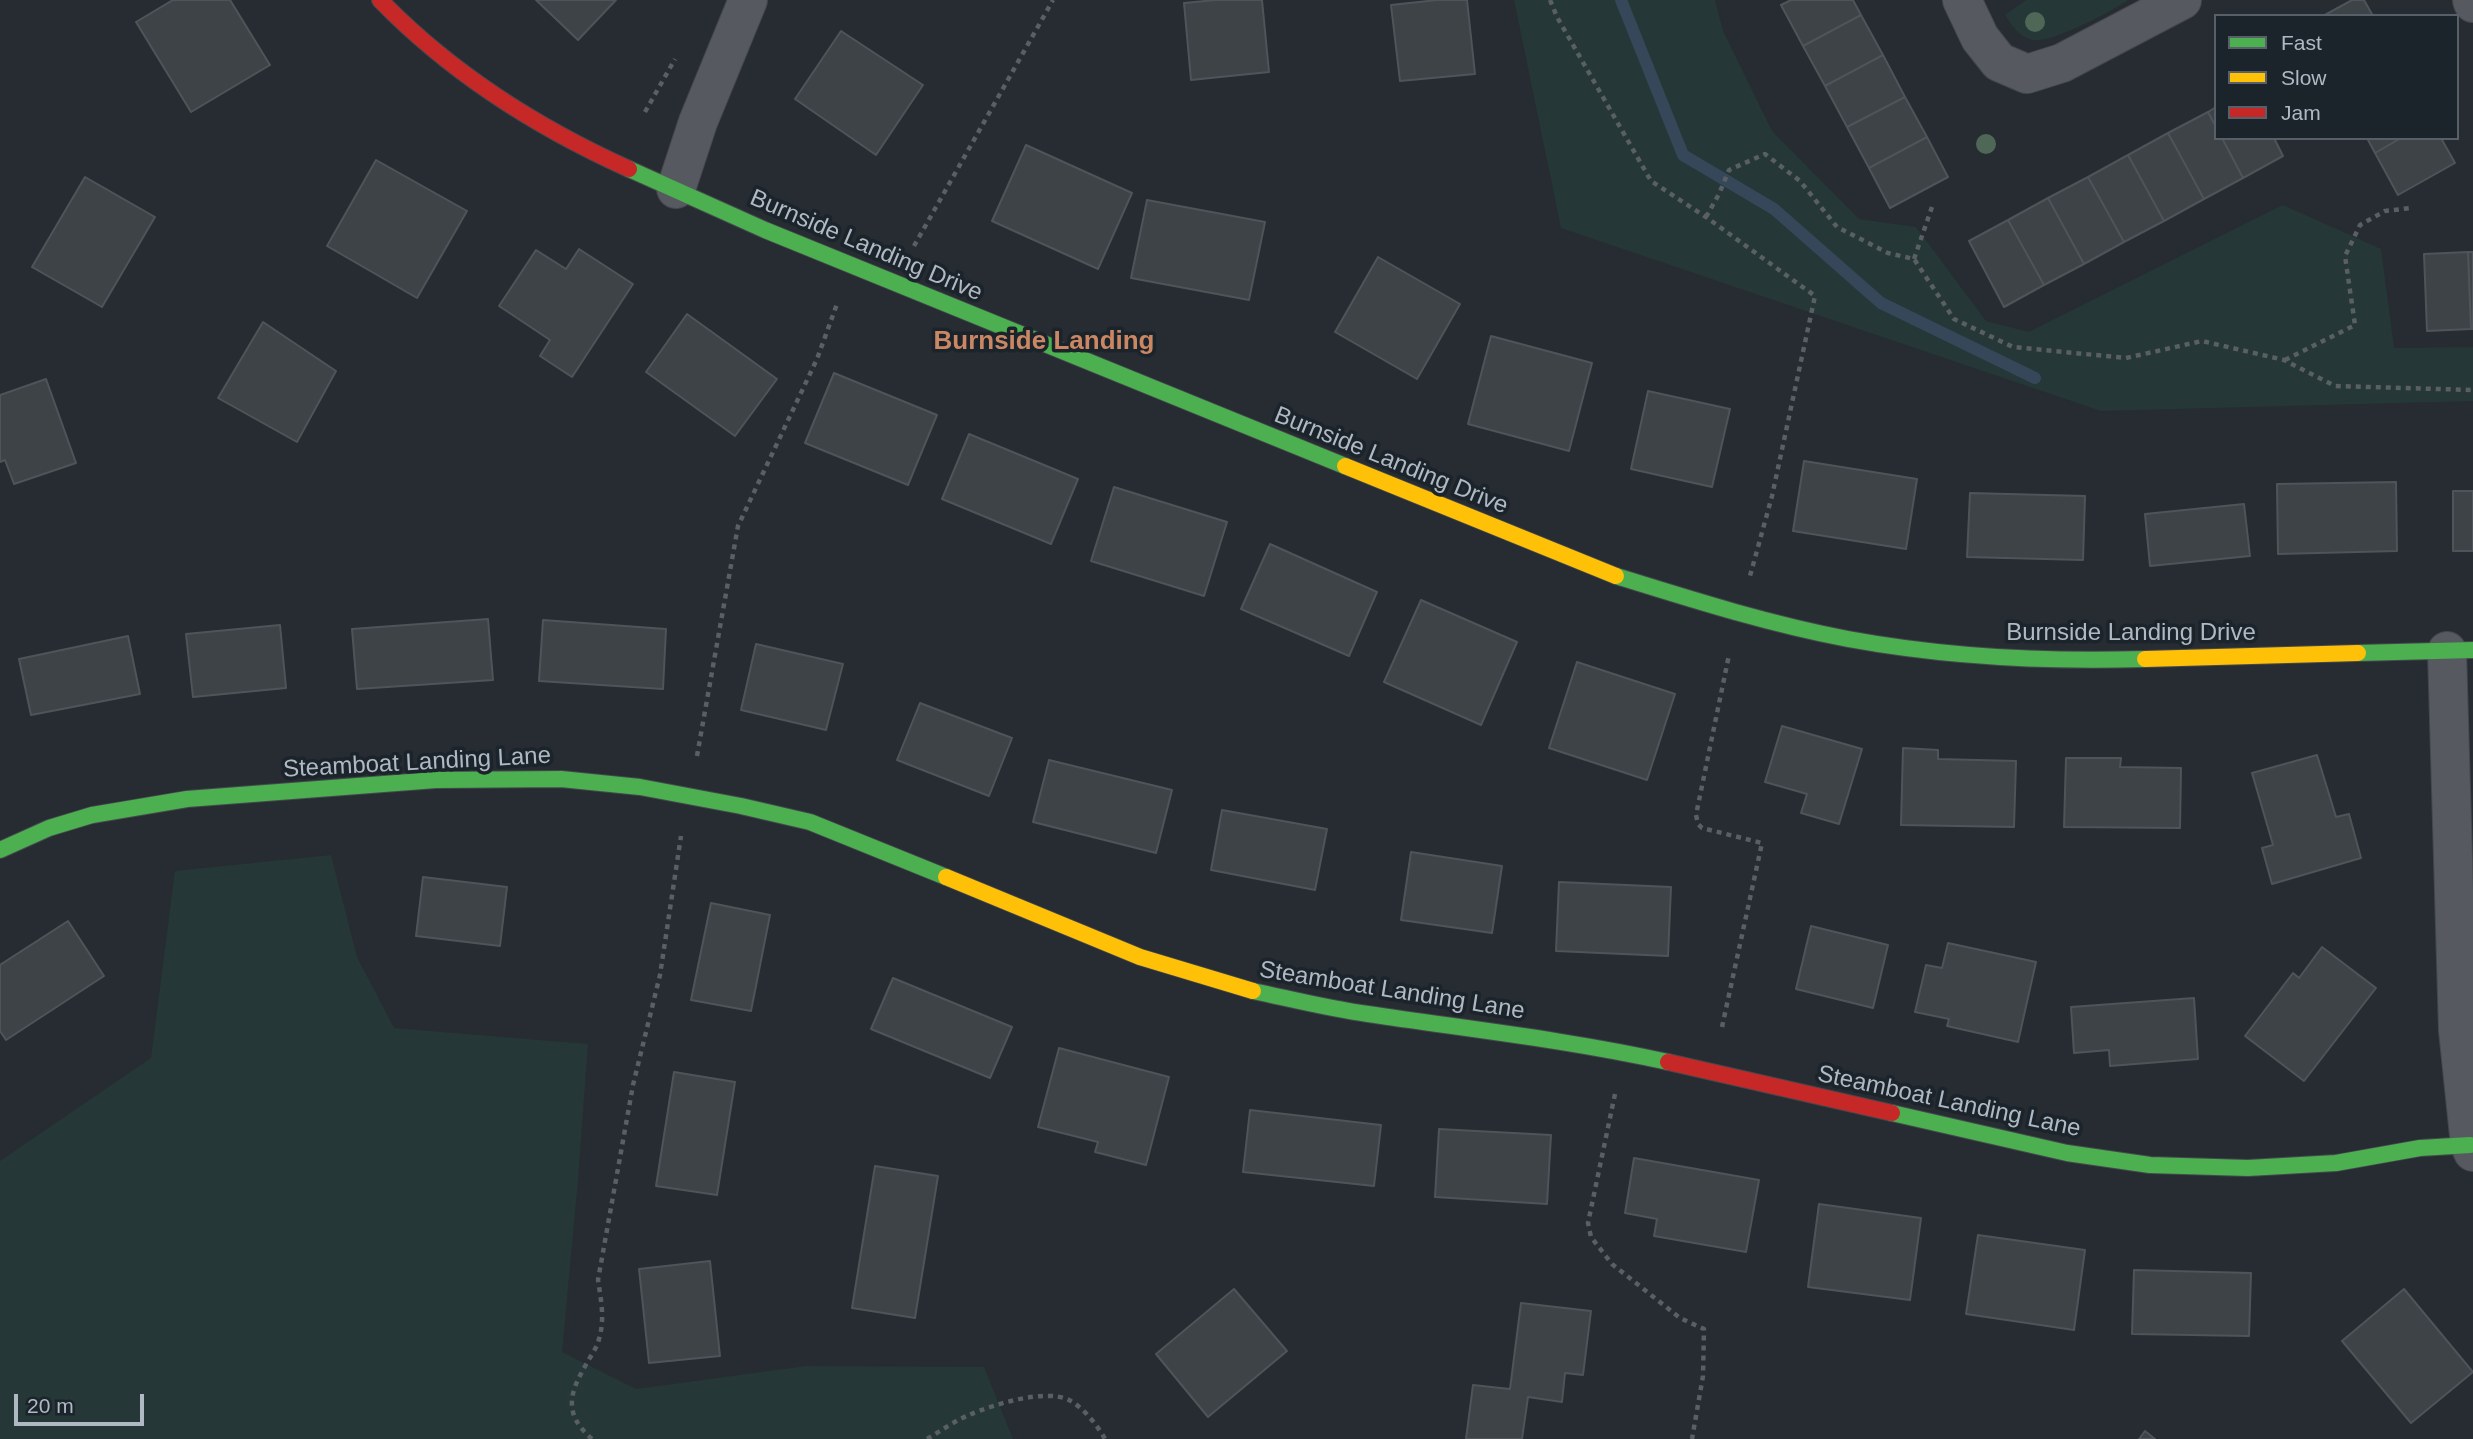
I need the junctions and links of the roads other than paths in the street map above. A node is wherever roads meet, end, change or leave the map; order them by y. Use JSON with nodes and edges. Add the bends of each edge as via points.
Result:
{"nodes":[{"id":1,"x":380,"y":0,"type":"edge"},
{"id":2,"x":748,"y":0,"type":"edge"},
{"id":3,"x":1962,"y":0,"type":"edge"},
{"id":4,"x":2182,"y":0,"type":"edge"},
{"id":5,"x":676,"y":189,"type":"junction"},
{"id":6,"x":2460,"y":651,"type":"edge"},
{"id":7,"x":0,"y":850,"type":"edge"},
{"id":8,"x":2471,"y":1149,"type":"edge"}],
"edges":[{"from":1,"to":5,"type":"street","name":"Burnside Landing Drive","via":[[411,32],[544,127]]},
{"from":2,"to":5,"type":"street"},
{"from":3,"to":4,"type":"street","via":[[1980,38],[1999,62],[2027,74],[2062,63]]},
{"from":5,"to":6,"type":"street","name":"Burnside Landing Drive","via":[[765,230],[1597,569],[1738,614],[1848,639],[2066,661]]},
{"from":6,"to":8,"type":"street","via":[[2458,1030]]},
{"from":7,"to":8,"type":"street","name":"Steamboat Landing Lane","via":[[92,815],[187,799],[436,780],[561,779],[640,788],[810,822],[1140,957],[1252,991],[1365,1014],[1626,1053],[2067,1153],[2150,1165],[2248,1168],[2336,1163],[2420,1148]]}]}
